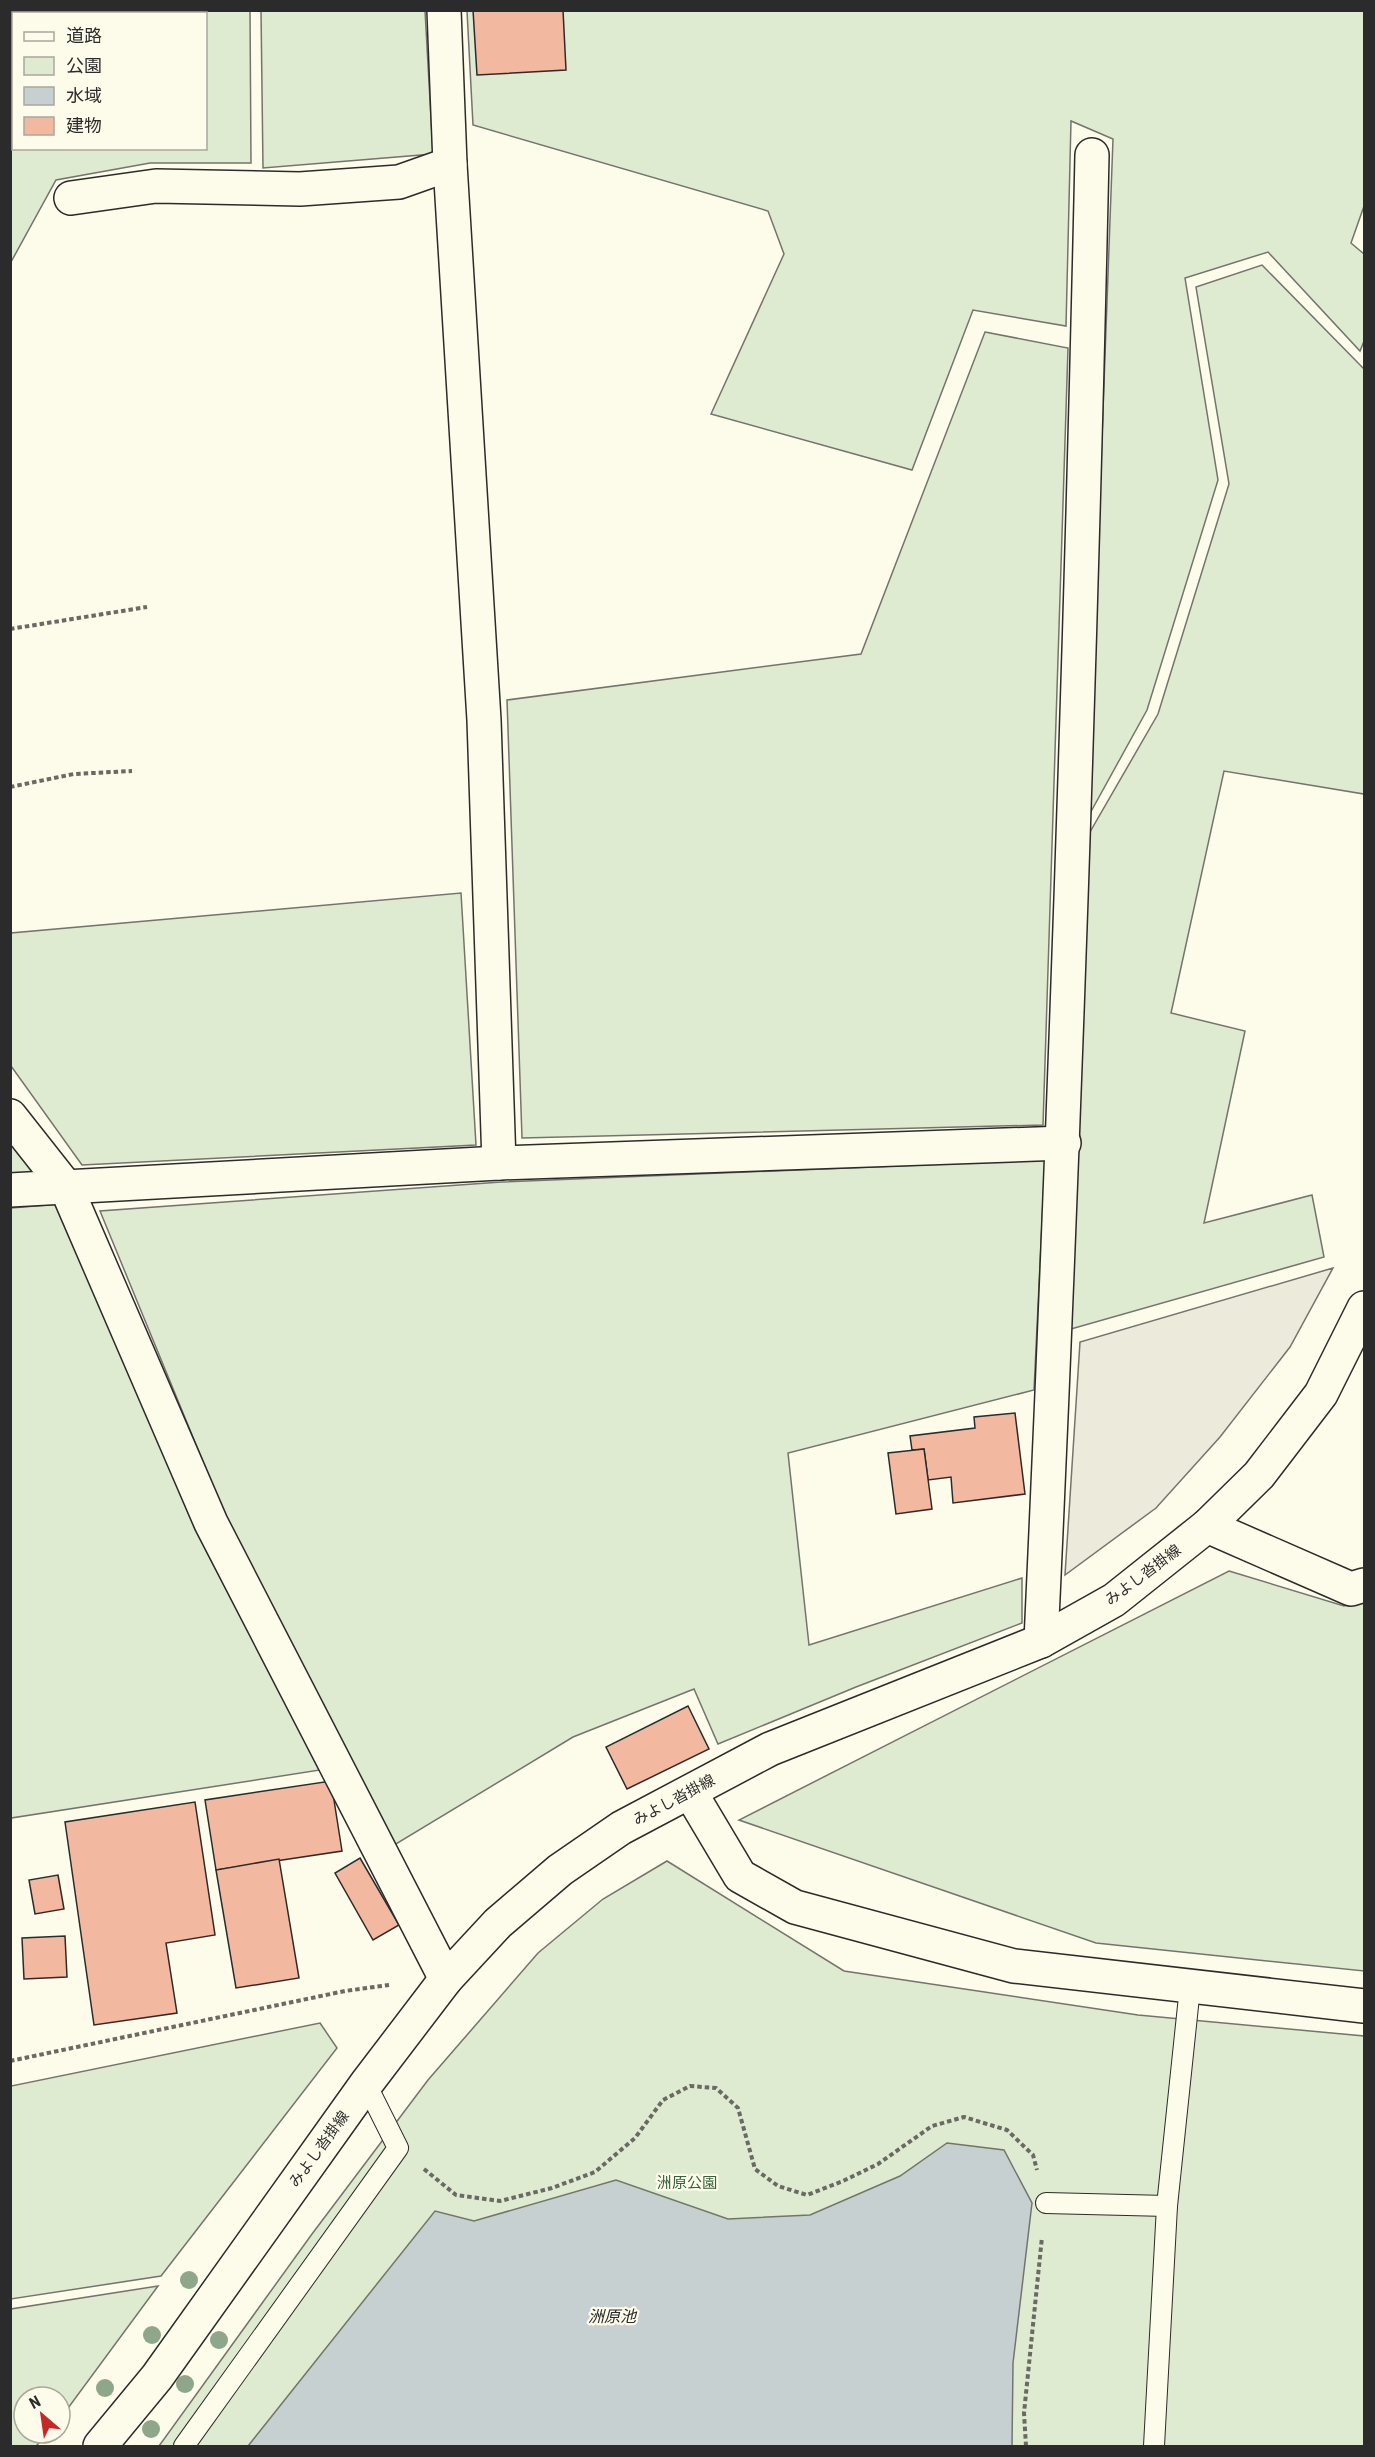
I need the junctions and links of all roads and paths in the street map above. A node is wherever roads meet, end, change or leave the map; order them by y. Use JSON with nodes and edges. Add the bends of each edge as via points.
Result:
{"nodes":[{"id":1,"x":444,"y":10,"type":"edge"},
{"id":2,"x":1092,"y":155,"type":"dead end"},
{"id":3,"x":450,"y":164,"type":"junction"},
{"id":4,"x":71,"y":198,"type":"dead end"},
{"id":5,"x":147,"y":607,"type":"dead end"},
{"id":6,"x":10,"y":629,"type":"edge"},
{"id":7,"x":132,"y":771,"type":"dead end"},
{"id":8,"x":10,"y":787,"type":"edge"},
{"id":9,"x":10,"y":1116,"type":"edge"},
{"id":10,"x":1064,"y":1143,"type":"junction"},
{"id":11,"x":500,"y":1163,"type":"junction"},
{"id":12,"x":66,"y":1187,"type":"junction"},
{"id":13,"x":10,"y":1190,"type":"edge"},
{"id":14,"x":1365,"y":1308,"type":"edge"},
{"id":15,"x":1207,"y":1526,"type":"junction"},
{"id":16,"x":1365,"y":1585,"type":"edge"},
{"id":17,"x":1041,"y":1641,"type":"junction"},
{"id":18,"x":690,"y":1792,"type":"junction"},
{"id":19,"x":446,"y":1979,"type":"junction"},
{"id":20,"x":1190,"y":1987,"type":"junction"},
{"id":21,"x":1365,"y":2006,"type":"edge"},
{"id":22,"x":10,"y":2061,"type":"edge"},
{"id":23,"x":366,"y":2084,"type":"junction"},
{"id":24,"x":398,"y":2148,"type":"junction"},
{"id":25,"x":1046,"y":2203,"type":"junction"},
{"id":26,"x":1167,"y":2206,"type":"junction"},
{"id":27,"x":100,"y":2446,"type":"edge"},
{"id":28,"x":184,"y":2446,"type":"edge"},
{"id":29,"x":1026,"y":2446,"type":"edge"},
{"id":30,"x":1154,"y":2446,"type":"edge"}],
"edges":[{"from":1,"to":3,"type":"street"},
{"from":2,"to":10,"type":"street"},
{"from":3,"to":4,"type":"street","via":[[399,182],[300,189],[156,186]]},
{"from":3,"to":11,"type":"street","via":[[484,720]]},
{"from":5,"to":6,"type":"path"},
{"from":7,"to":8,"type":"path","via":[[74,774]]},
{"from":9,"to":12,"type":"street"},
{"from":10,"to":11,"type":"street"},
{"from":10,"to":17,"type":"street"},
{"from":11,"to":12,"type":"street"},
{"from":12,"to":13,"type":"street"},
{"from":12,"to":19,"type":"street","via":[[211,1523]]},
{"from":14,"to":15,"type":"street","name":"みよし沓掛線","via":[[1321,1394],[1259,1475]]},
{"from":15,"to":16,"type":"street","via":[[1351,1589]]},
{"from":15,"to":17,"type":"street","name":"みよし沓掛線","via":[[1114,1600]]},
{"from":17,"to":18,"type":"street","name":"みよし沓掛線","via":[[770,1749]]},
{"from":18,"to":19,"type":"street","name":"みよし沓掛線","via":[[621,1828],[560,1870],[498,1923]]},
{"from":18,"to":20,"type":"street","via":[[740,1876],[795,1907],[1014,1966]]},
{"from":19,"to":22,"type":"path","via":[[345,1991]]},
{"from":19,"to":23,"type":"street","name":"みよし沓掛線"},
{"from":20,"to":21,"type":"street"},
{"from":20,"to":26,"type":"lane"},
{"from":23,"to":24,"type":"lane"},
{"from":23,"to":27,"type":"street","name":"みよし沓掛線","via":[[157,2378]]},
{"from":24,"to":25,"type":"path","via":[[456,2195],[500,2201],[595,2172],[635,2138],[663,2100],[690,2086],[716,2088],[738,2108],[755,2169],[778,2186],[807,2195],[878,2164],[932,2126],[964,2117],[1007,2130],[1033,2155]]},
{"from":24,"to":28,"type":"lane"},
{"from":25,"to":26,"type":"lane"},
{"from":25,"to":29,"type":"path","via":[[1024,2413]]},
{"from":26,"to":30,"type":"lane"}]}
